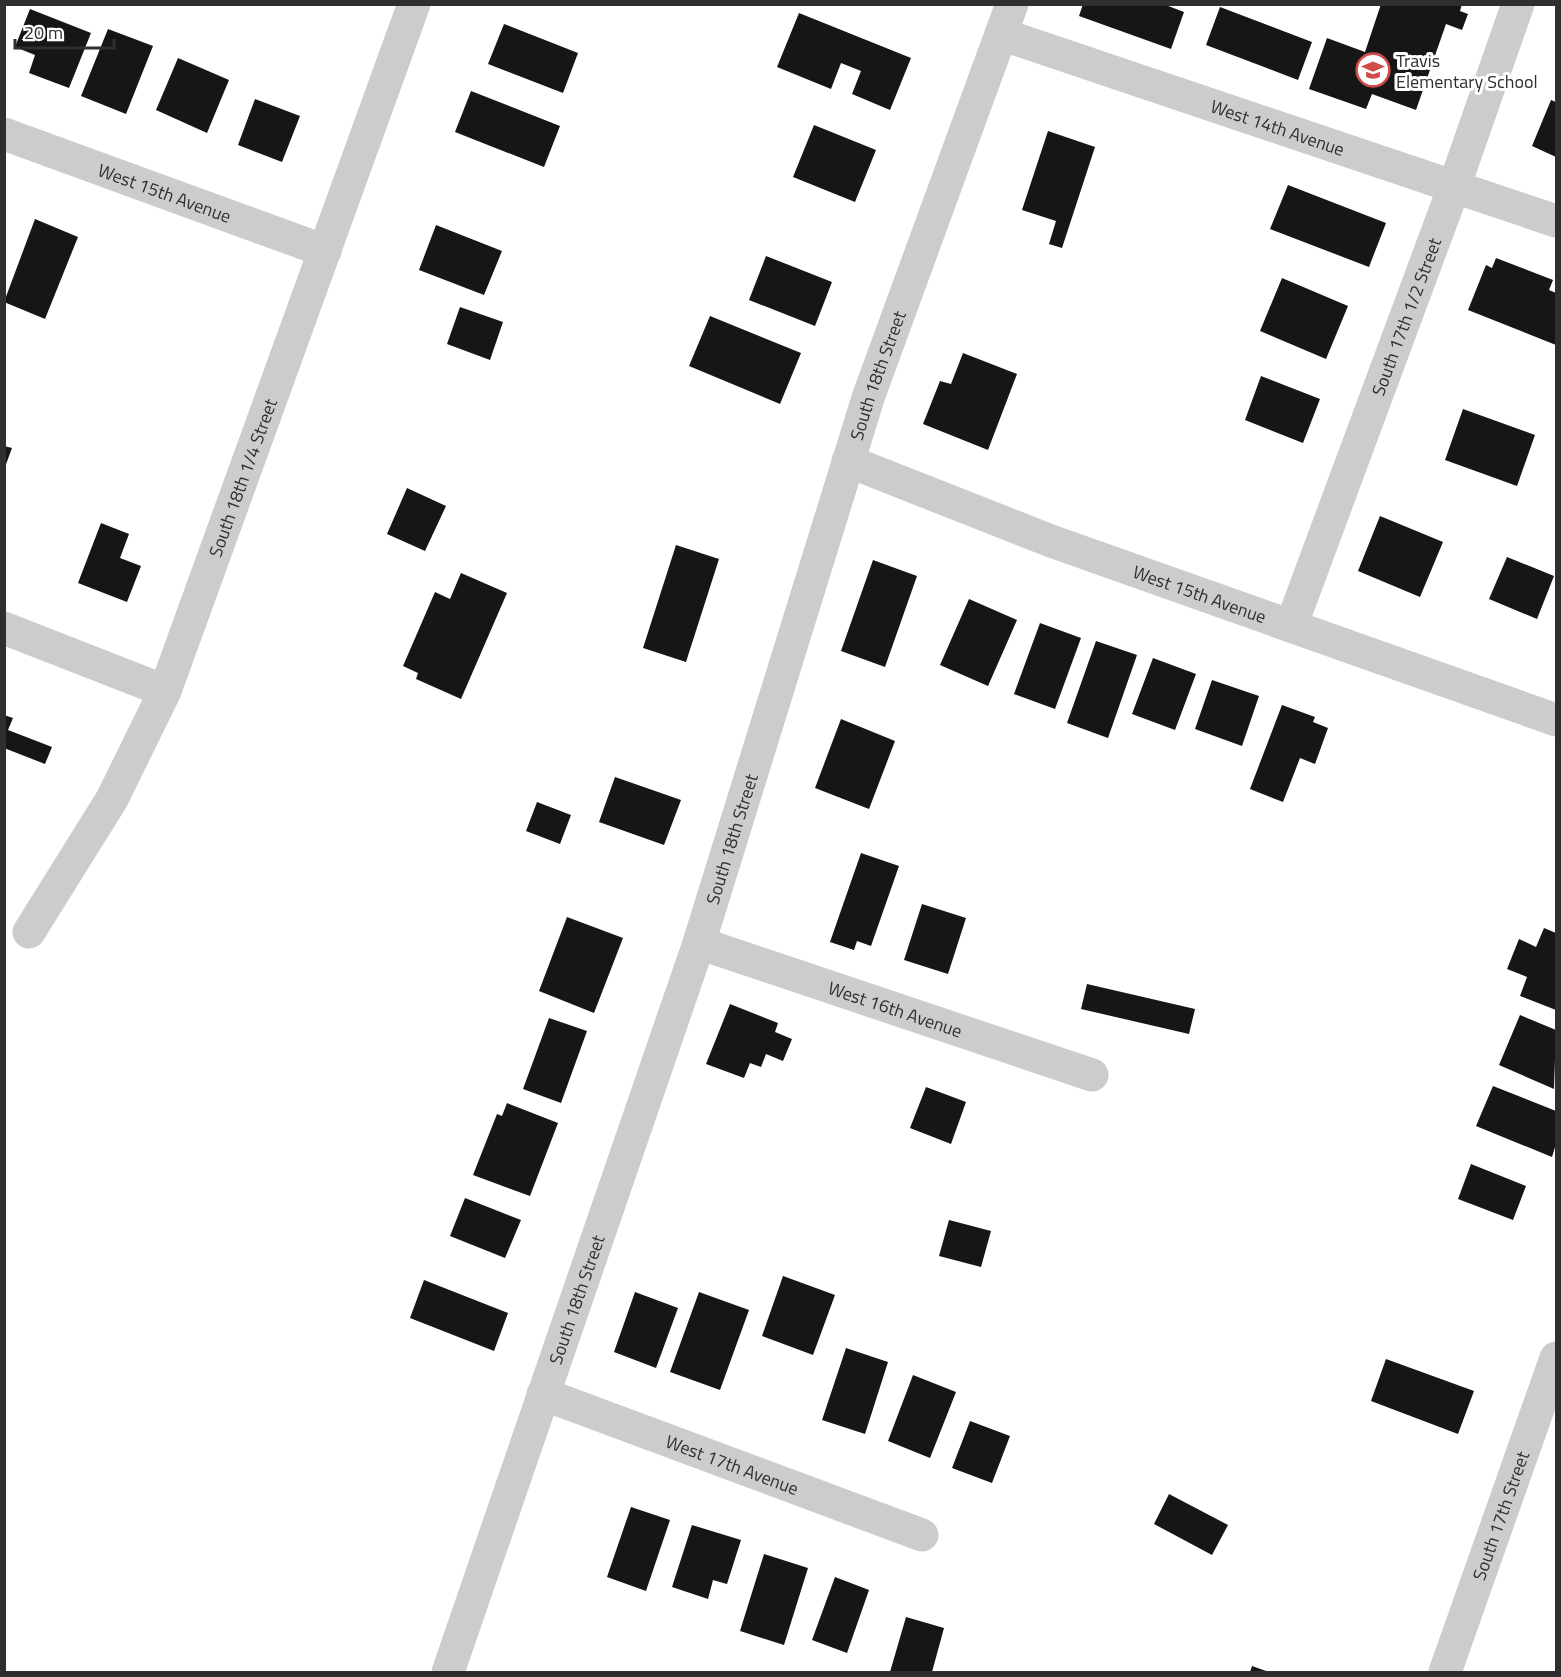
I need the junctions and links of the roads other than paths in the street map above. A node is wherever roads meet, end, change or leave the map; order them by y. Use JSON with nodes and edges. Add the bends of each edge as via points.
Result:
{"nodes":[{"id":1,"x":414,"y":4,"type":"edge"},
{"id":2,"x":1518,"y":4,"type":"edge"},
{"id":3,"x":1006,"y":19,"type":"edge"},
{"id":4,"x":4,"y":134,"type":"edge"},
{"id":5,"x":1454,"y":187,"type":"junction"},
{"id":6,"x":1557,"y":221,"type":"edge"},
{"id":7,"x":325,"y":251,"type":"junction"},
{"id":8,"x":848,"y":460,"type":"junction"},
{"id":9,"x":1291,"y":626,"type":"junction"},
{"id":10,"x":4,"y":628,"type":"edge"},
{"id":11,"x":165,"y":691,"type":"junction"},
{"id":12,"x":1557,"y":720,"type":"edge"},
{"id":13,"x":29,"y":932,"type":"dead end"},
{"id":14,"x":699,"y":943,"type":"junction"},
{"id":15,"x":1092,"y":1075,"type":"dead end"},
{"id":16,"x":1557,"y":1358,"type":"edge"},
{"id":17,"x":543,"y":1394,"type":"junction"},
{"id":18,"x":922,"y":1535,"type":"dead end"},
{"id":19,"x":448,"y":1672,"type":"edge"},
{"id":20,"x":1445,"y":1672,"type":"edge"}],
"edges":[{"from":1,"to":7,"type":"street","name":"South 18th 1/4 Street"},
{"from":2,"to":5,"type":"street","name":"South 17th 1/2 Street"},
{"from":3,"to":5,"type":"street","name":"West 14th Avenue"},
{"from":3,"to":8,"type":"street","name":"South 18th Street"},
{"from":4,"to":7,"type":"street","name":"West 15th Avenue"},
{"from":5,"to":6,"type":"street","name":"West 14th Avenue"},
{"from":5,"to":9,"type":"street","name":"South 17th 1/2 Street"},
{"from":7,"to":11,"type":"street","name":"South 18th 1/4 Street"},
{"from":8,"to":9,"type":"street","name":"West 15th Avenue","via":[[1050,541]]},
{"from":8,"to":14,"type":"street","name":"South 18th Street"},
{"from":9,"to":12,"type":"street","name":"West 15th Avenue"},
{"from":10,"to":11,"type":"street"},
{"from":11,"to":13,"type":"street","name":"South 18th 1/4 Street","via":[[112,799]]},
{"from":14,"to":15,"type":"street","name":"West 16th Avenue"},
{"from":14,"to":17,"type":"street","name":"South 18th Street"},
{"from":16,"to":20,"type":"street","name":"South 17th Street"},
{"from":17,"to":18,"type":"street","name":"West 17th Avenue"},
{"from":17,"to":19,"type":"street","name":"South 18th Street"}]}
